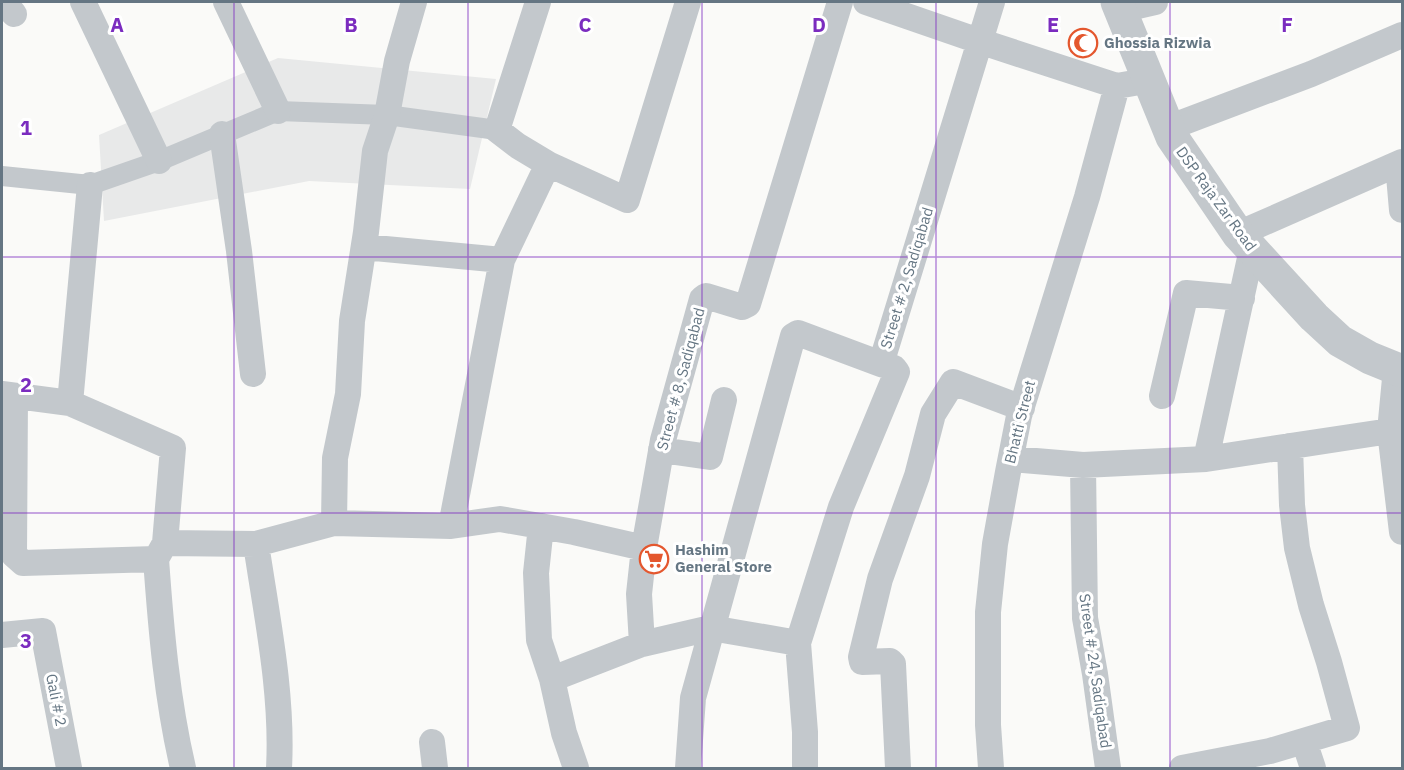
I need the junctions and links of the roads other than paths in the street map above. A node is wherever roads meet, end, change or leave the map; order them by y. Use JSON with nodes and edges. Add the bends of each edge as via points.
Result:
{"nodes":[{"id":1,"x":4,"y":2,"type":"edge"},
{"id":2,"x":84,"y":2,"type":"edge"},
{"id":3,"x":226,"y":2,"type":"edge"},
{"id":4,"x":414,"y":2,"type":"edge"},
{"id":5,"x":538,"y":2,"type":"edge"},
{"id":6,"x":688,"y":2,"type":"edge"},
{"id":7,"x":840,"y":2,"type":"edge"},
{"id":8,"x":866,"y":2,"type":"edge"},
{"id":9,"x":992,"y":2,"type":"edge"},
{"id":10,"x":1155,"y":2,"type":"edge"},
{"id":11,"x":1119,"y":6,"type":"edge"},
{"id":12,"x":2,"y":14,"type":"edge"},
{"id":13,"x":1402,"y":35,"type":"edge"},
{"id":14,"x":979,"y":41,"type":"junction"},
{"id":15,"x":1133,"y":83,"type":"junction"},
{"id":16,"x":278,"y":111,"type":"junction"},
{"id":17,"x":387,"y":115,"type":"junction"},
{"id":18,"x":1168,"y":128,"type":"junction"},
{"id":19,"x":496,"y":130,"type":"junction"},
{"id":20,"x":222,"y":134,"type":"junction"},
{"id":21,"x":159,"y":160,"type":"junction"},
{"id":22,"x":1400,"y":163,"type":"edge"},
{"id":23,"x":548,"y":164,"type":"junction"},
{"id":24,"x":2,"y":176,"type":"edge"},
{"id":25,"x":90,"y":185,"type":"junction"},
{"id":26,"x":1402,"y":210,"type":"edge"},
{"id":27,"x":1245,"y":242,"type":"junction"},
{"id":28,"x":364,"y":247,"type":"junction"},
{"id":29,"x":502,"y":260,"type":"junction"},
{"id":30,"x":1242,"y":298,"type":"junction"},
{"id":31,"x":880,"y":364,"type":"junction"},
{"id":32,"x":1399,"y":369,"type":"edge"},
{"id":33,"x":253,"y":374,"type":"dead end"},
{"id":34,"x":8,"y":395,"type":"edge"},
{"id":35,"x":1162,"y":396,"type":"dead end"},
{"id":36,"x":724,"y":400,"type":"dead end"},
{"id":37,"x":70,"y":402,"type":"junction"},
{"id":38,"x":1022,"y":408,"type":"junction"},
{"id":39,"x":1389,"y":431,"type":"junction"},
{"id":40,"x":1290,"y":446,"type":"junction"},
{"id":41,"x":661,"y":450,"type":"junction"},
{"id":42,"x":1011,"y":459,"type":"junction"},
{"id":43,"x":1206,"y":459,"type":"junction"},
{"id":44,"x":1083,"y":465,"type":"junction"},
{"id":45,"x":334,"y":523,"type":"junction"},
{"id":46,"x":451,"y":526,"type":"junction"},
{"id":47,"x":541,"y":526,"type":"junction"},
{"id":48,"x":1402,"y":532,"type":"edge"},
{"id":49,"x":256,"y":544,"type":"junction"},
{"id":50,"x":644,"y":548,"type":"junction"},
{"id":51,"x":161,"y":551,"type":"junction"},
{"id":52,"x":711,"y":628,"type":"junction"},
{"id":53,"x":2,"y":635,"type":"edge"},
{"id":54,"x":798,"y":643,"type":"junction"},
{"id":55,"x":642,"y":645,"type":"junction"},
{"id":56,"x":552,"y":679,"type":"junction"},
{"id":57,"x":1305,"y":741,"type":"junction"},
{"id":58,"x":432,"y":742,"type":"dead end"},
{"id":59,"x":69,"y":768,"type":"edge"},
{"id":60,"x":183,"y":768,"type":"edge"},
{"id":61,"x":279,"y":768,"type":"edge"},
{"id":62,"x":435,"y":768,"type":"edge"},
{"id":63,"x":576,"y":768,"type":"edge"},
{"id":64,"x":688,"y":768,"type":"edge"},
{"id":65,"x":804,"y":768,"type":"edge"},
{"id":66,"x":898,"y":768,"type":"edge"},
{"id":67,"x":992,"y":768,"type":"edge"},
{"id":68,"x":1108,"y":768,"type":"edge"},
{"id":69,"x":1182,"y":768,"type":"edge"},
{"id":70,"x":1313,"y":768,"type":"edge"}],
"edges":[{"from":1,"to":12,"type":"street","via":[[14,14]]},
{"from":2,"to":21,"type":"street"},
{"from":3,"to":16,"type":"street"},
{"from":4,"to":17,"type":"street"},
{"from":5,"to":19,"type":"street"},
{"from":6,"to":23,"type":"street","via":[[627,200]]},
{"from":7,"to":41,"type":"street","name":"Street # 8, Sadiqabad","via":[[748,304],[742,307],[703,296]]},
{"from":8,"to":14,"type":"street"},
{"from":9,"to":14,"type":"street","name":"Street # 2, Sadiqabad"},
{"from":10,"to":11,"type":"street"},
{"from":11,"to":15,"type":"street","name":"DSP Raja Zar Road"},
{"from":13,"to":18,"type":"street"},
{"from":14,"to":15,"type":"street"},
{"from":14,"to":31,"type":"street","name":"Street # 2, Sadiqabad"},
{"from":15,"to":18,"type":"street","name":"DSP Raja Zar Road"},
{"from":15,"to":38,"type":"street","name":"Bhatti Street","via":[[1087,197]]},
{"from":16,"to":17,"type":"street"},
{"from":16,"to":20,"type":"street"},
{"from":17,"to":19,"type":"street"},
{"from":17,"to":28,"type":"street","via":[[375,151]]},
{"from":18,"to":27,"type":"street","name":"DSP Raja Zar Road"},
{"from":19,"to":23,"type":"street"},
{"from":20,"to":21,"type":"street"},
{"from":20,"to":33,"type":"street"},
{"from":21,"to":25,"type":"street"},
{"from":22,"to":26,"type":"street"},
{"from":22,"to":27,"type":"street"},
{"from":23,"to":29,"type":"street"},
{"from":24,"to":25,"type":"street"},
{"from":25,"to":37,"type":"street"},
{"from":27,"to":30,"type":"street"},
{"from":27,"to":32,"type":"street","name":"DSP Raja Zar Road","via":[[1340,341]]},
{"from":28,"to":29,"type":"street"},
{"from":28,"to":45,"type":"street","via":[[352,321],[348,394],[335,458]]},
{"from":29,"to":46,"type":"street"},
{"from":30,"to":35,"type":"street","via":[[1186,293]]},
{"from":30,"to":43,"type":"street"},
{"from":31,"to":52,"type":"street","via":[[798,333],[793,336]]},
{"from":31,"to":54,"type":"street","name":"Street # 2, Sadiqabad","via":[[897,372],[841,507]]},
{"from":32,"to":39,"type":"street"},
{"from":34,"to":37,"type":"street"},
{"from":34,"to":51,"type":"street","via":[[17,560],[23,563]]},
{"from":36,"to":41,"type":"street","via":[[710,456]]},
{"from":37,"to":51,"type":"street","via":[[173,448]]},
{"from":38,"to":42,"type":"street","name":"Bhatti Street"},
{"from":38,"to":66,"type":"street","via":[[953,382],[933,414],[917,476],[880,579],[861,657],[862,662],[892,664]]},
{"from":39,"to":40,"type":"street"},
{"from":39,"to":48,"type":"street"},
{"from":40,"to":43,"type":"street"},
{"from":40,"to":57,"type":"street","via":[[1297,548],[1347,728]]},
{"from":41,"to":50,"type":"street","name":"Street # 8, Sadiqabad"},
{"from":42,"to":44,"type":"street"},
{"from":42,"to":67,"type":"street","name":"Bhatti Street","via":[[995,544],[988,612]]},
{"from":43,"to":44,"type":"street"},
{"from":44,"to":68,"type":"street","name":"Street # 24, Sadiqabad","via":[[1085,618]]},
{"from":45,"to":46,"type":"street"},
{"from":45,"to":49,"type":"street"},
{"from":46,"to":47,"type":"street","via":[[500,519]]},
{"from":47,"to":50,"type":"street"},
{"from":47,"to":56,"type":"street","via":[[536,573],[539,640]]},
{"from":49,"to":51,"type":"street"},
{"from":49,"to":61,"type":"street","via":[[272,656]]},
{"from":50,"to":55,"type":"street","name":"Street # 8, Sadiqabad","via":[[639,594]]},
{"from":51,"to":60,"type":"street","via":[[164,654]]},
{"from":52,"to":54,"type":"street"},
{"from":52,"to":55,"type":"street"},
{"from":52,"to":64,"type":"street","via":[[693,698]]},
{"from":53,"to":59,"type":"street","name":"Gali # 2","via":[[43,631]]},
{"from":54,"to":65,"type":"street"},
{"from":55,"to":56,"type":"street"},
{"from":56,"to":63,"type":"street"},
{"from":57,"to":69,"type":"street"},
{"from":57,"to":70,"type":"street"},
{"from":58,"to":62,"type":"street"}]}
